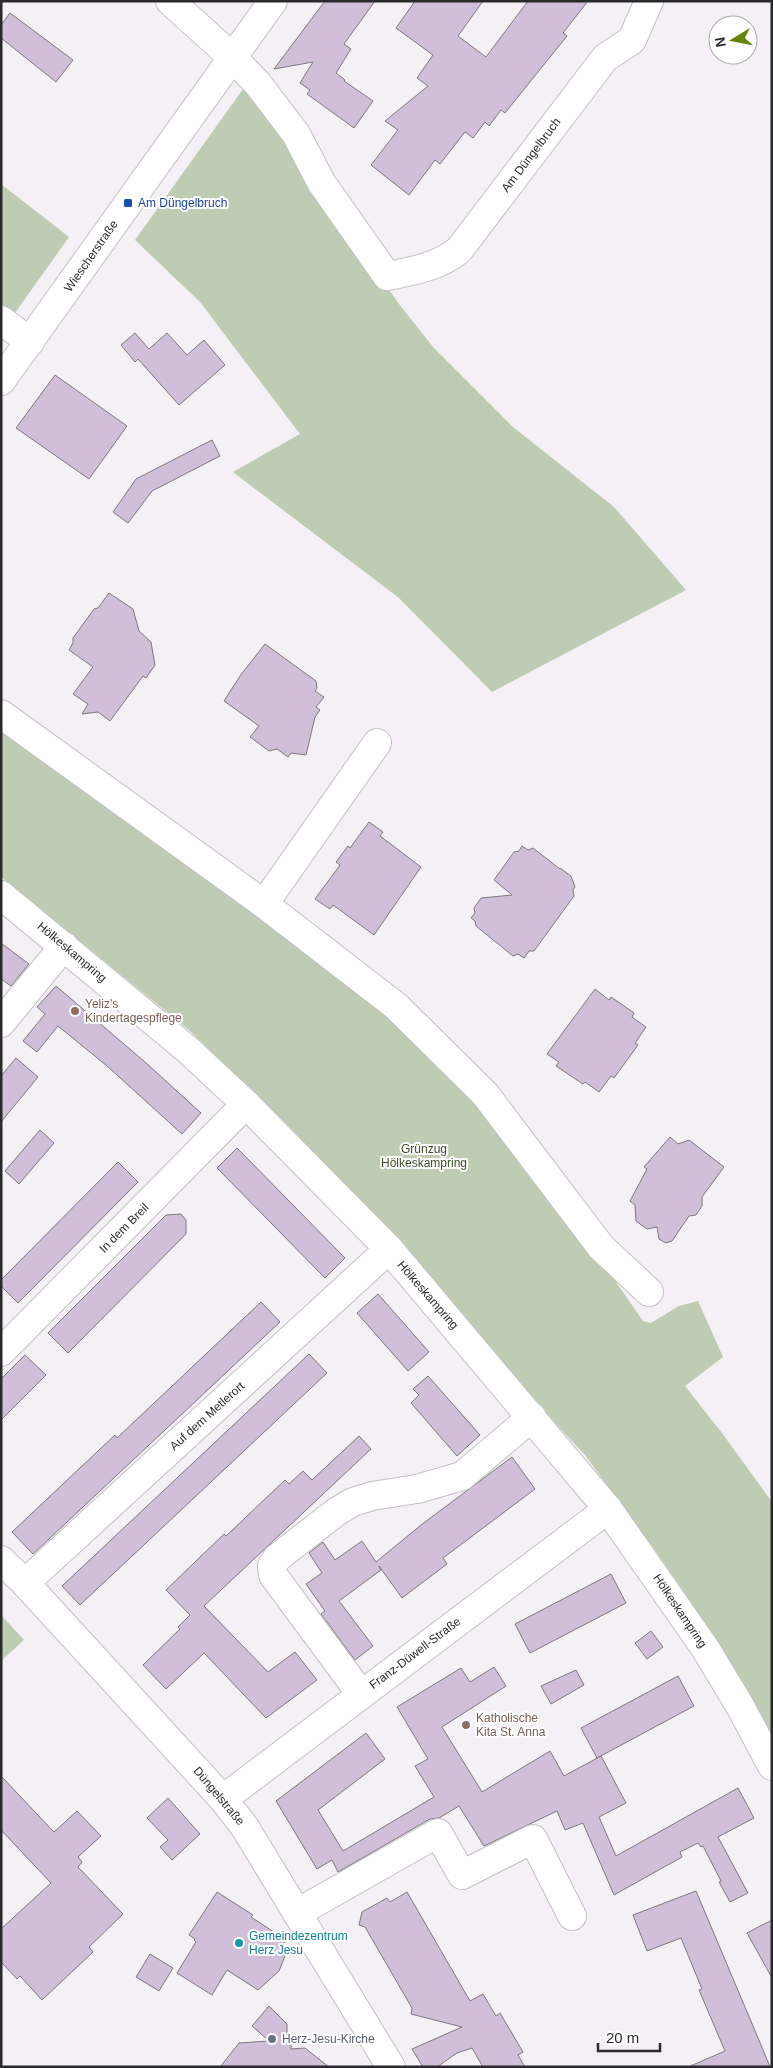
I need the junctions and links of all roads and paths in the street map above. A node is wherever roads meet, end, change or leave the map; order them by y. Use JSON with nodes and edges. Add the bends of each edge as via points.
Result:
{"nodes":[{"id":1,"x":170,"y":1,"type":"edge"},
{"id":2,"x":273,"y":1,"type":"edge"},
{"id":3,"x":649,"y":1,"type":"edge"},
{"id":4,"x":233,"y":58,"type":"junction"},
{"id":5,"x":1,"y":320,"type":"edge"},
{"id":6,"x":30,"y":342,"type":"junction"},
{"id":7,"x":5,"y":368,"type":"edge"},
{"id":8,"x":1,"y":714,"type":"edge"},
{"id":9,"x":377,"y":743,"type":"dead end"},
{"id":10,"x":1,"y":895,"type":"edge"},
{"id":11,"x":264,"y":904,"type":"junction"},
{"id":12,"x":64,"y":946,"type":"junction"},
{"id":13,"x":1,"y":1023,"type":"edge"},
{"id":14,"x":246,"y":1104,"type":"junction"},
{"id":15,"x":389,"y":1249,"type":"junction"},
{"id":16,"x":649,"y":1292,"type":"dead end"},
{"id":17,"x":1,"y":1352,"type":"edge"},
{"id":18,"x":532,"y":1417,"type":"junction"},
{"id":19,"x":608,"y":1509,"type":"junction"},
{"id":20,"x":1,"y":1560,"type":"edge"},
{"id":21,"x":25,"y":1583,"type":"junction"},
{"id":22,"x":361,"y":1694,"type":"junction"},
{"id":23,"x":772,"y":1766,"type":"edge"},
{"id":24,"x":224,"y":1799,"type":"junction"},
{"id":25,"x":297,"y":1913,"type":"junction"},
{"id":26,"x":572,"y":1916,"type":"dead end"},
{"id":27,"x":391,"y":2067,"type":"edge"}],
"edges":[{"from":1,"to":4,"type":"street"},
{"from":2,"to":4,"type":"street","name":"Wiescherstraße"},
{"from":3,"to":4,"type":"street","name":"Am Düngelbruch","via":[[632,40],[605,58],[459,250],[430,267],[387,276],[321,182],[296,134],[258,84]]},
{"from":4,"to":6,"type":"street","name":"Wiescherstraße"},
{"from":5,"to":6,"type":"street"},
{"from":6,"to":7,"type":"street","name":"Wiescherstraße"},
{"from":8,"to":11,"type":"street"},
{"from":9,"to":11,"type":"street"},
{"from":10,"to":12,"type":"street","name":"Hölkeskampring"},
{"from":11,"to":16,"type":"street","via":[[396,1006],[485,1094],[601,1247]]},
{"from":12,"to":13,"type":"street"},
{"from":12,"to":14,"type":"street","name":"Hölkeskampring","via":[[188,1050]]},
{"from":14,"to":15,"type":"street","name":"Hölkeskampring"},
{"from":14,"to":17,"type":"street","name":"In dem Breil"},
{"from":15,"to":18,"type":"street","name":"Hölkeskampring"},
{"from":15,"to":21,"type":"street","name":"Auf dem Metlerort"},
{"from":18,"to":19,"type":"street","name":"Hölkeskampring"},
{"from":18,"to":22,"type":"street","via":[[462,1476],[353,1502],[277,1558],[272,1566],[273,1575]]},
{"from":19,"to":22,"type":"street","name":"Franz-Düwell-Straße"},
{"from":19,"to":23,"type":"street","name":"Hölkeskampring","via":[[705,1648]]},
{"from":20,"to":21,"type":"street","name":"Düngelstraße"},
{"from":21,"to":24,"type":"street","name":"Düngelstraße"},
{"from":22,"to":24,"type":"street","name":"Franz-Düwell-Straße"},
{"from":24,"to":25,"type":"street","name":"Düngelstraße"},
{"from":25,"to":26,"type":"street","via":[[438,1833],[462,1875],[533,1839]]},
{"from":25,"to":27,"type":"street","name":"Düngelstraße"}]}
